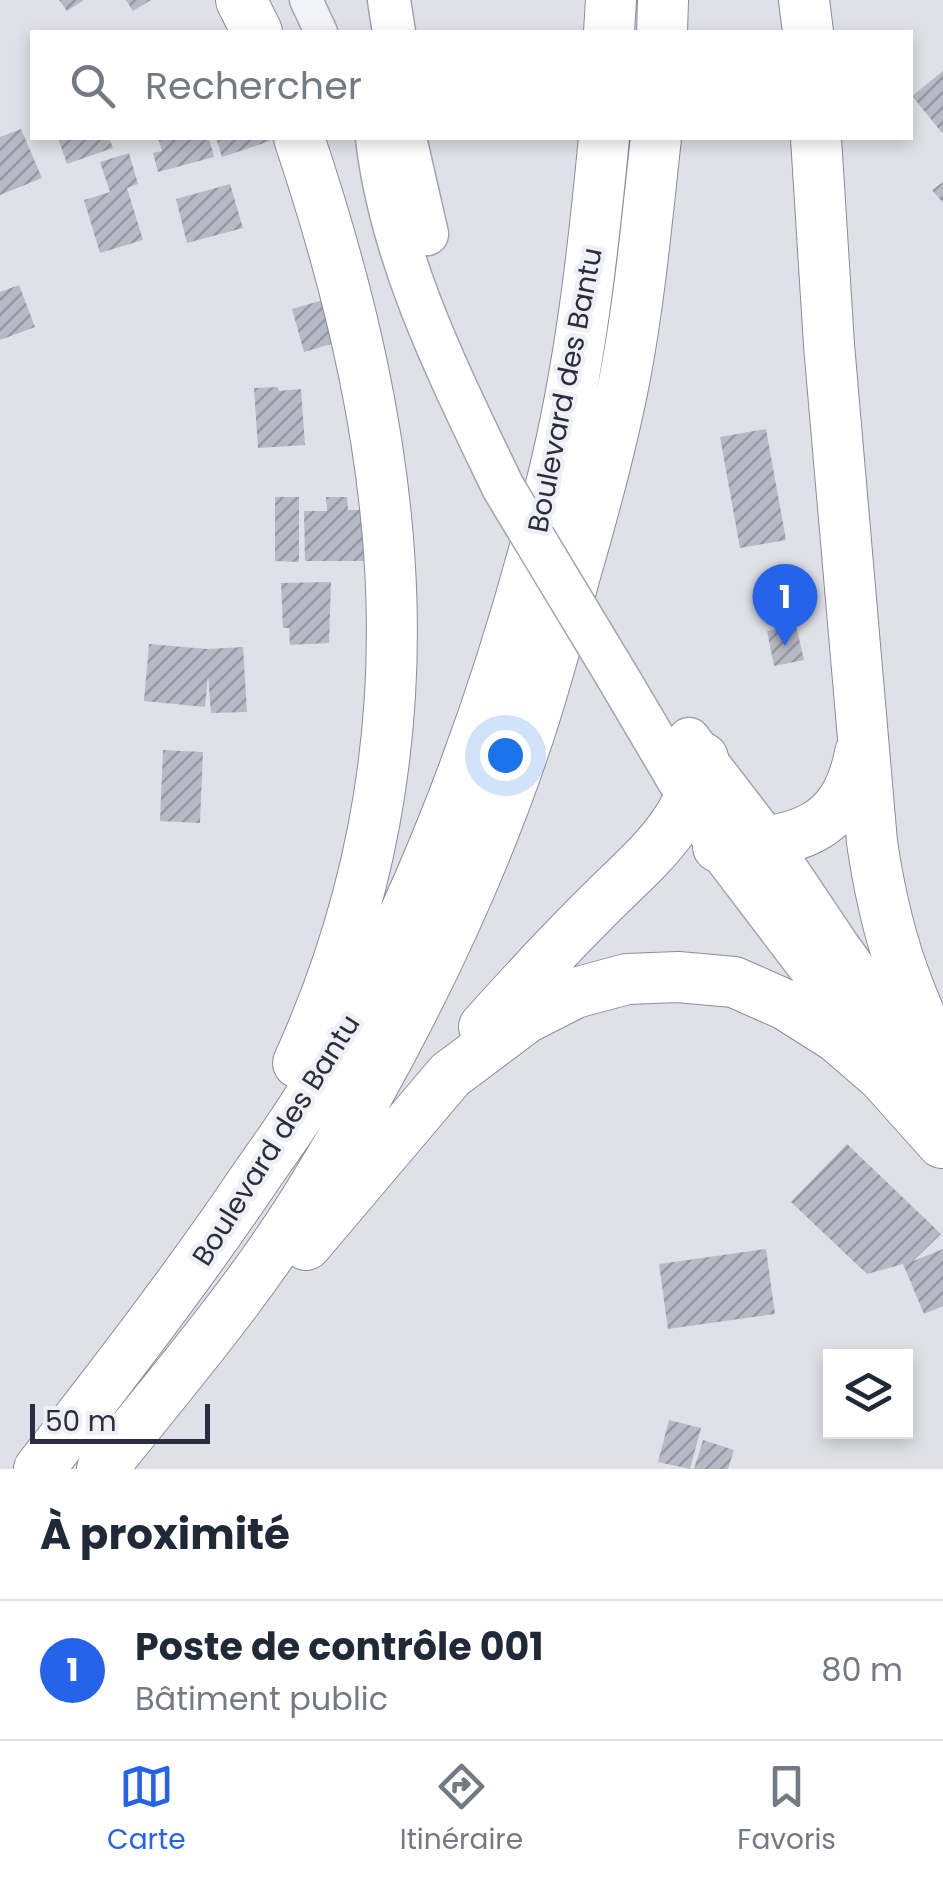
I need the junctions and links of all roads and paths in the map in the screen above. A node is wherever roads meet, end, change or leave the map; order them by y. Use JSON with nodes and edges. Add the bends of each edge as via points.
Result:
{"nodes":[{"id":1,"x":241,"y":0,"type":"edge"},
{"id":2,"x":306,"y":0,"type":"edge"},
{"id":3,"x":362,"y":0,"type":"edge"},
{"id":4,"x":390,"y":0,"type":"edge"},
{"id":5,"x":593,"y":0,"type":"edge"},
{"id":6,"x":610,"y":0,"type":"edge"},
{"id":7,"x":663,"y":0,"type":"edge"},
{"id":8,"x":804,"y":0,"type":"edge"},
{"id":9,"x":257,"y":30,"type":"edge"},
{"id":10,"x":320,"y":30,"type":"edge"},
{"id":11,"x":366,"y":30,"type":"edge"},
{"id":12,"x":394,"y":30,"type":"edge"},
{"id":13,"x":593,"y":30,"type":"edge"},
{"id":14,"x":609,"y":30,"type":"edge"},
{"id":15,"x":662,"y":30,"type":"edge"},
{"id":16,"x":808,"y":30,"type":"edge"},
{"id":17,"x":300,"y":140,"type":"edge"},
{"id":18,"x":406,"y":140,"type":"edge"},
{"id":19,"x":590,"y":140,"type":"edge"},
{"id":20,"x":604,"y":140,"type":"edge"},
{"id":21,"x":656,"y":140,"type":"edge"},
{"id":22,"x":816,"y":140,"type":"edge"},
{"id":23,"x":380,"y":158,"type":"edge"},
{"id":24,"x":421,"y":217,"type":"junction"},
{"id":25,"x":586,"y":290,"type":"junction"},
{"id":26,"x":511,"y":474,"type":"junction"},
{"id":27,"x":864,"y":734,"type":"junction"},
{"id":28,"x":697,"y":779,"type":"junction"},
{"id":29,"x":769,"y":842,"type":"junction"},
{"id":30,"x":718,"y":847,"type":"junction"},
{"id":31,"x":943,"y":1066,"type":"edge"},
{"id":32,"x":450,"y":1075,"type":"junction"},
{"id":33,"x":943,"y":1092,"type":"edge"},
{"id":34,"x":942,"y":1144,"type":"edge"},
{"id":35,"x":159,"y":1318,"type":"junction"},
{"id":36,"x":210,"y":1334,"type":"junction"},
{"id":37,"x":39,"y":1469,"type":"edge"},
{"id":38,"x":102,"y":1469,"type":"edge"}],
"edges":[{"from":1,"to":9,"type":"highway"},
{"from":2,"to":10,"type":"street"},
{"from":3,"to":11,"type":"main road"},
{"from":4,"to":12,"type":"main road"},
{"from":5,"to":13,"type":"highway"},
{"from":6,"to":14,"type":"highway"},
{"from":7,"to":15,"type":"highway"},
{"from":8,"to":16,"type":"highway"},
{"from":17,"to":35,"type":"highway","via":[[336,258],[376,433],[393,598],[390,732],[346,934],[312,1032],[199,1232]]},
{"from":18,"to":24,"type":"main road"},
{"from":19,"to":25,"type":"highway"},
{"from":20,"to":25,"type":"highway","name":"Boulevard des Bantu"},
{"from":21,"to":36,"type":"highway","name":"Boulevard des Bantu","via":[[640,281],[610,446],[509,791],[458,915],[377,1078],[314,1186]]},
{"from":22,"to":27,"type":"highway"},
{"from":23,"to":24,"type":"street"},
{"from":23,"to":26,"type":"main road","via":[[424,311]]},
{"from":24,"to":26,"type":"main road"},
{"from":25,"to":35,"type":"highway","name":"Boulevard des Bantu","via":[[553,478],[528,572],[455,790],[405,914],[311,1095]]},
{"from":26,"to":28,"type":"main road","bridge":true},
{"from":27,"to":29,"type":"highway","via":[[855,782],[834,812],[786,841]]},
{"from":27,"to":31,"type":"highway","via":[[879,890],[898,966]]},
{"from":28,"to":29,"type":"main road"},
{"from":28,"to":30,"type":"main road"},
{"from":28,"to":32,"type":"highway","via":[[670,835],[521,986],[463,1050]]},
{"from":29,"to":30,"type":"highway"},
{"from":29,"to":33,"type":"main road"},
{"from":30,"to":34,"type":"main road"},
{"from":32,"to":34,"type":"highway","via":[[526,1018],[575,993],[627,979],[734,982],[786,1004],[838,1038]]},
{"from":32,"to":36,"type":"highway","via":[[297,1256]]},
{"from":35,"to":37,"type":"highway","name":"Boulevard des Bantu"},
{"from":36,"to":38,"type":"highway","name":"Boulevard des Bantu"}]}
